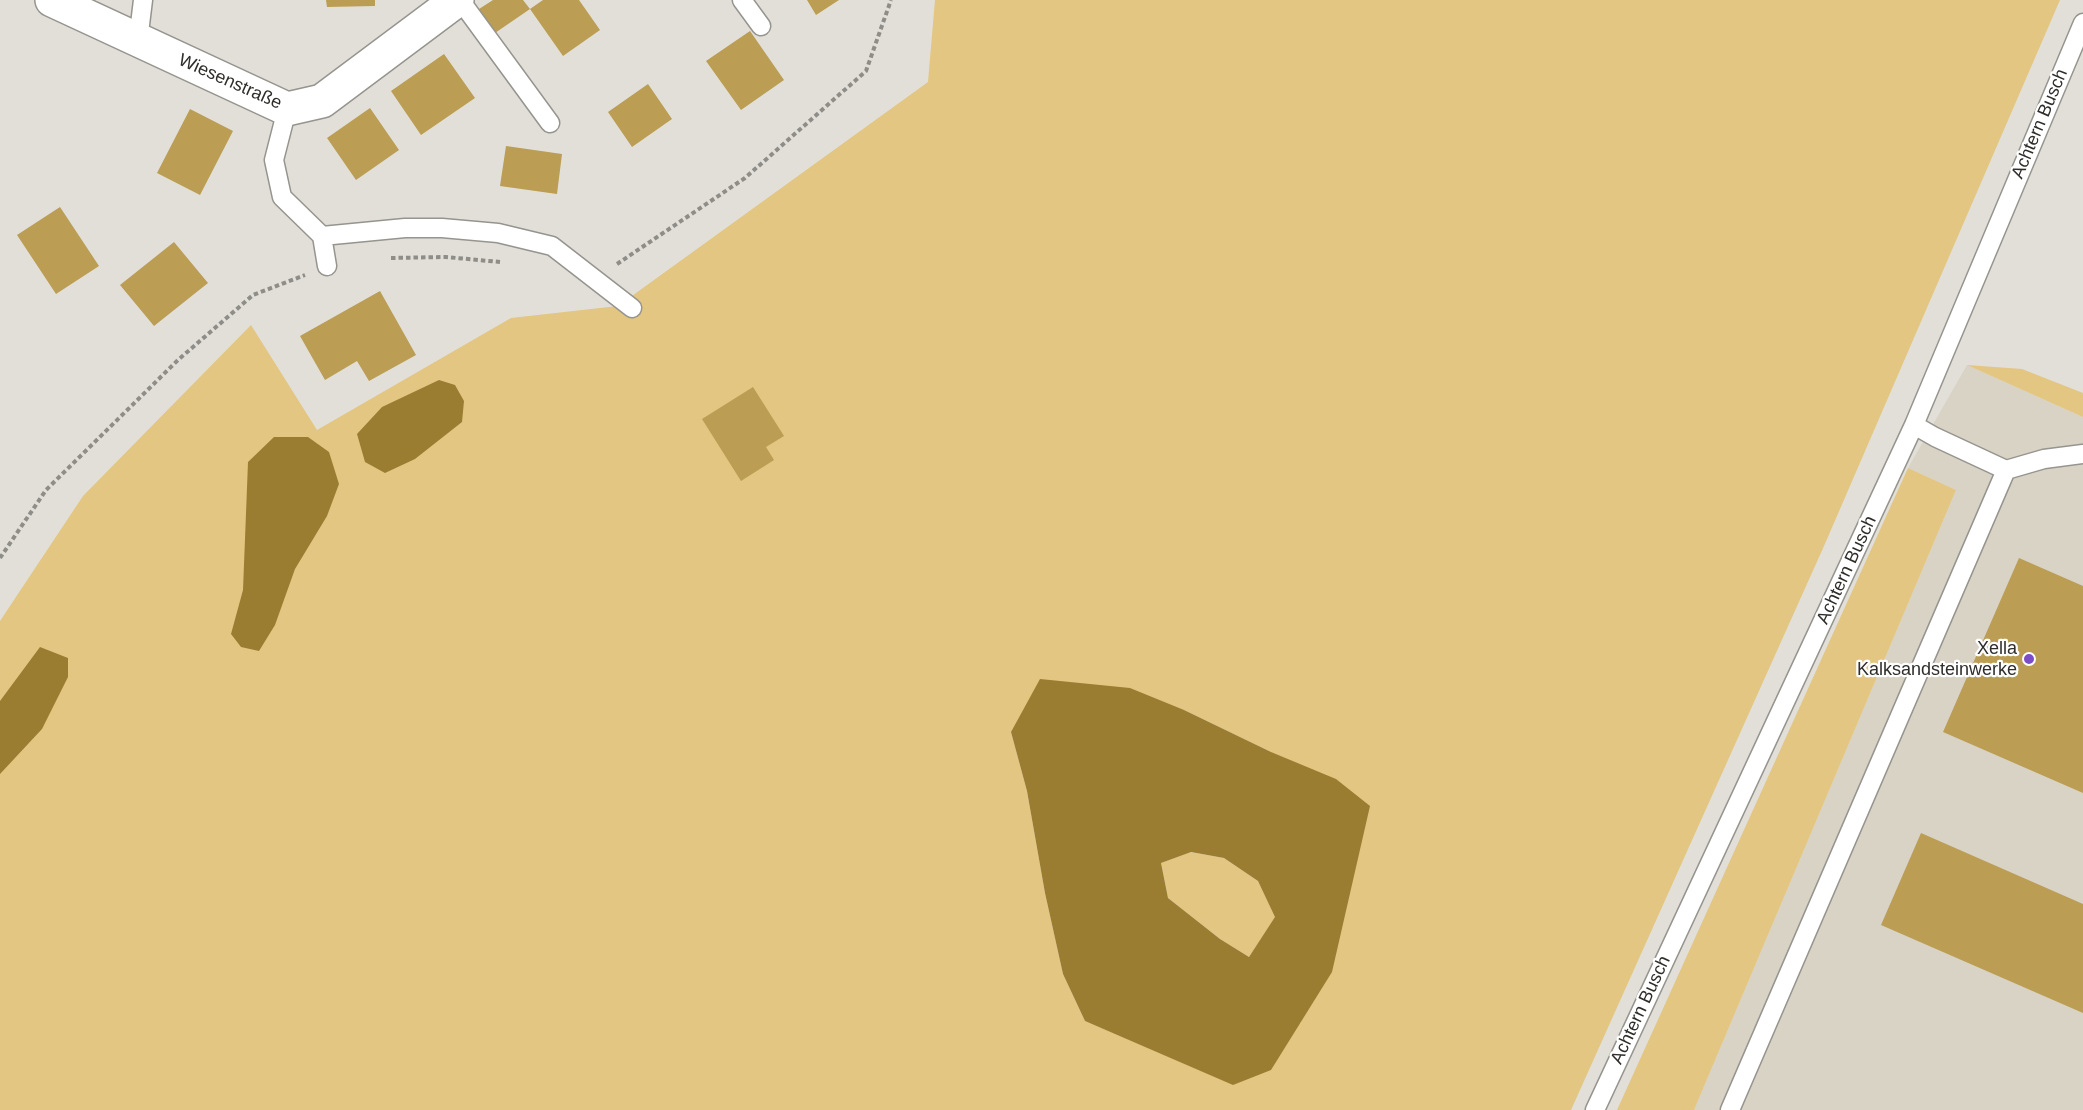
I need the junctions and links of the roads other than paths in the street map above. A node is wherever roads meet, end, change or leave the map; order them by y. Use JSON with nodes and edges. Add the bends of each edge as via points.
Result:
{"nodes":[{"id":1,"x":52,"y":0,"type":"edge"},
{"id":2,"x":143,"y":0,"type":"edge"},
{"id":3,"x":458,"y":0,"type":"edge"},
{"id":4,"x":742,"y":0,"type":"edge"},
{"id":5,"x":2083,"y":23,"type":"edge"},
{"id":6,"x":761,"y":26,"type":"dead end"},
{"id":7,"x":138,"y":40,"type":"junction"},
{"id":8,"x":287,"y":109,"type":"junction"},
{"id":9,"x":550,"y":123,"type":"dead end"},
{"id":10,"x":322,"y":236,"type":"junction"},
{"id":11,"x":327,"y":266,"type":"road end"},
{"id":12,"x":632,"y":308,"type":"dead end"},
{"id":13,"x":1914,"y":425,"type":"junction"},
{"id":14,"x":2083,"y":454,"type":"edge"},
{"id":15,"x":2006,"y":470,"type":"junction"},
{"id":16,"x":1595,"y":1110,"type":"edge"},
{"id":17,"x":1730,"y":1110,"type":"edge"}],
"edges":[{"from":1,"to":7,"type":"street","name":"Wiesenstraße"},
{"from":2,"to":7,"type":"lane"},
{"from":3,"to":8,"type":"street","name":"Wiesenstraße","via":[[322,101]]},
{"from":3,"to":9,"type":"lane"},
{"from":4,"to":6,"type":"lane"},
{"from":5,"to":13,"type":"lane","name":"Achtern Busch"},
{"from":7,"to":8,"type":"street","name":"Wiesenstraße"},
{"from":8,"to":10,"type":"lane","via":[[274,160],[282,196]]},
{"from":10,"to":11,"type":"lane"},
{"from":10,"to":12,"type":"lane","via":[[405,228],[498,233],[552,246]]},
{"from":13,"to":15,"type":"lane"},
{"from":13,"to":16,"type":"lane","name":"Achtern Busch"},
{"from":14,"to":15,"type":"lane","via":[[2044,459]]},
{"from":15,"to":17,"type":"lane"}]}
